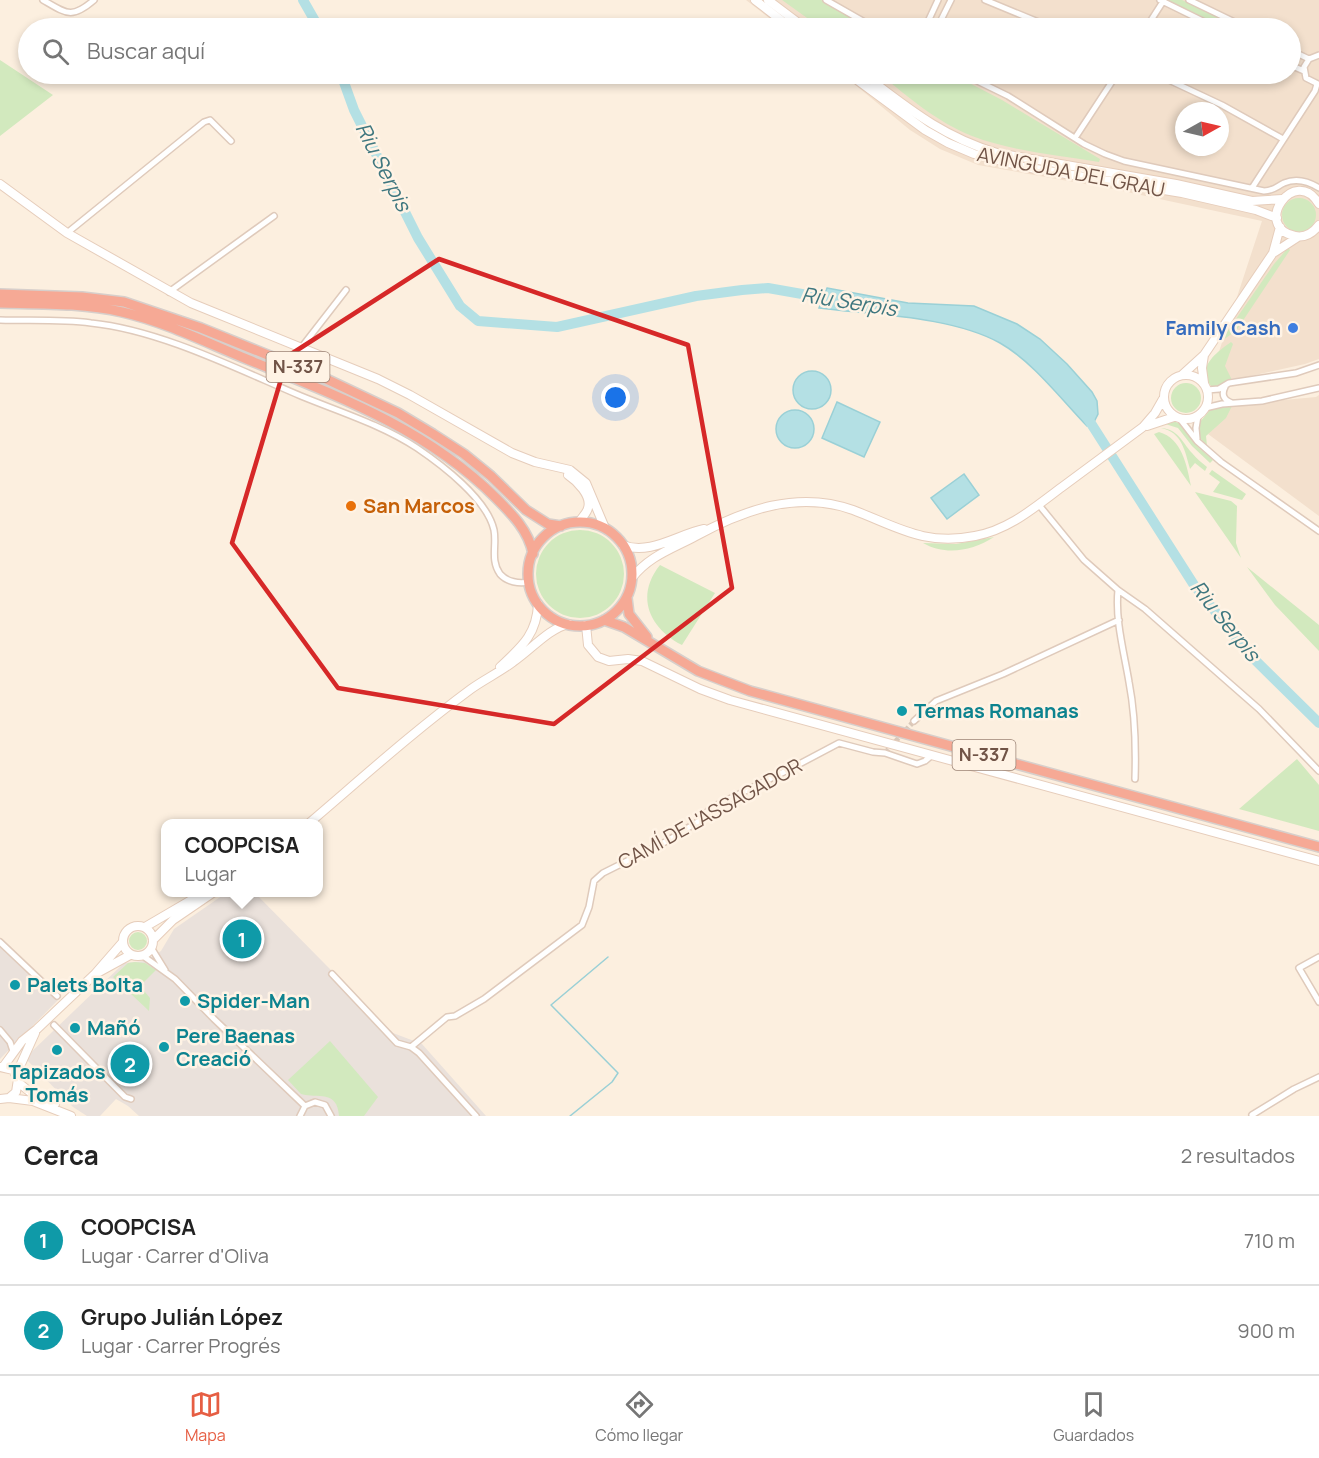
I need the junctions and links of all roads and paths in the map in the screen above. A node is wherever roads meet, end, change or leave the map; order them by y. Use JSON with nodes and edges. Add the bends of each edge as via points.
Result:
{"nodes":[{"id":1,"x":43,"y":0,"type":"edge"},
{"id":2,"x":94,"y":0,"type":"edge"},
{"id":3,"x":755,"y":0,"type":"edge"},
{"id":4,"x":768,"y":0,"type":"edge"},
{"id":5,"x":826,"y":0,"type":"edge"},
{"id":6,"x":939,"y":0,"type":"edge"},
{"id":7,"x":951,"y":0,"type":"edge"},
{"id":8,"x":985,"y":0,"type":"edge"},
{"id":9,"x":1162,"y":0,"type":"edge"},
{"id":10,"x":1189,"y":0,"type":"edge"},
{"id":11,"x":778,"y":18,"type":"edge"},
{"id":12,"x":792,"y":18,"type":"edge"},
{"id":13,"x":858,"y":18,"type":"edge"},
{"id":14,"x":930,"y":18,"type":"edge"},
{"id":15,"x":943,"y":18,"type":"edge"},
{"id":16,"x":1029,"y":18,"type":"edge"},
{"id":17,"x":1152,"y":18,"type":"edge"},
{"id":18,"x":1197,"y":18,"type":"edge"},
{"id":19,"x":1226,"y":18,"type":"edge"},
{"id":20,"x":1301,"y":55,"type":"edge"},
{"id":21,"x":1319,"y":55,"type":"edge"},
{"id":22,"x":1309,"y":59,"type":"junction"},
{"id":23,"x":1301,"y":69,"type":"edge"},
{"id":24,"x":1304,"y":70,"type":"junction"},
{"id":25,"x":862,"y":84,"type":"edge"},
{"id":26,"x":877,"y":84,"type":"edge"},
{"id":27,"x":983,"y":84,"type":"edge"},
{"id":28,"x":1110,"y":84,"type":"edge"},
{"id":29,"x":1177,"y":84,"type":"edge"},
{"id":30,"x":1318,"y":84,"type":"edge"},
{"id":31,"x":1075,"y":138,"type":"junction"},
{"id":32,"x":1283,"y":139,"type":"junction"},
{"id":33,"x":231,"y":141,"type":"dead end"},
{"id":34,"x":0,"y":184,"type":"edge"},
{"id":35,"x":1252,"y":188,"type":"junction"},
{"id":36,"x":1319,"y":188,"type":"edge"},
{"id":37,"x":1311,"y":195,"type":"junction"},
{"id":38,"x":1282,"y":199,"type":"junction"},
{"id":39,"x":1319,"y":204,"type":"edge"},
{"id":40,"x":274,"y":216,"type":"dead end"},
{"id":41,"x":1277,"y":218,"type":"junction"},
{"id":42,"x":1280,"y":227,"type":"junction"},
{"id":43,"x":1318,"y":228,"type":"edge"},
{"id":44,"x":67,"y":233,"type":"junction"},
{"id":45,"x":1298,"y":237,"type":"junction"},
{"id":46,"x":1273,"y":253,"type":"junction"},
{"id":47,"x":346,"y":290,"type":"dead end"},
{"id":48,"x":169,"y":291,"type":"junction"},
{"id":49,"x":0,"y":294,"type":"edge"},
{"id":50,"x":0,"y":303,"type":"edge"},
{"id":51,"x":0,"y":320,"type":"edge"},
{"id":52,"x":301,"y":348,"type":"junction"},
{"id":53,"x":1204,"y":355,"type":"junction"},
{"id":54,"x":1319,"y":365,"type":"edge"},
{"id":55,"x":1182,"y":375,"type":"junction"},
{"id":56,"x":1225,"y":386,"type":"junction"},
{"id":57,"x":1205,"y":387,"type":"junction"},
{"id":58,"x":1319,"y":388,"type":"edge"},
{"id":59,"x":1163,"y":399,"type":"junction"},
{"id":60,"x":1232,"y":403,"type":"junction"},
{"id":61,"x":1205,"y":408,"type":"junction"},
{"id":62,"x":1198,"y":416,"type":"junction"},
{"id":63,"x":1177,"y":418,"type":"junction"},
{"id":64,"x":1143,"y":427,"type":"junction"},
{"id":65,"x":1197,"y":441,"type":"junction"},
{"id":66,"x":560,"y":468,"type":"junction"},
{"id":67,"x":1039,"y":505,"type":"junction"},
{"id":68,"x":580,"y":521,"type":"junction"},
{"id":69,"x":561,"y":526,"type":"junction"},
{"id":70,"x":711,"y":527,"type":"junction"},
{"id":71,"x":605,"y":528,"type":"junction"},
{"id":72,"x":1319,"y":531,"type":"edge"},
{"id":73,"x":623,"y":545,"type":"junction"},
{"id":74,"x":533,"y":554,"type":"junction"},
{"id":75,"x":632,"y":578,"type":"junction"},
{"id":76,"x":530,"y":582,"type":"junction"},
{"id":77,"x":1118,"y":590,"type":"junction"},
{"id":78,"x":627,"y":598,"type":"junction"},
{"id":79,"x":538,"y":604,"type":"junction"},
{"id":80,"x":604,"y":620,"type":"junction"},
{"id":81,"x":1119,"y":620,"type":"junction"},
{"id":82,"x":569,"y":624,"type":"junction"},
{"id":83,"x":586,"y":625,"type":"junction"},
{"id":84,"x":656,"y":645,"type":"junction"},
{"id":85,"x":493,"y":674,"type":"junction"},
{"id":86,"x":914,"y":721,"type":"tunnel mouth"},
{"id":87,"x":932,"y":755,"type":"junction"},
{"id":88,"x":1319,"y":771,"type":"edge"},
{"id":89,"x":1135,"y":779,"type":"dead end"},
{"id":90,"x":314,"y":819,"type":"edge"},
{"id":91,"x":1319,"y":847,"type":"edge"},
{"id":92,"x":1319,"y":861,"type":"edge"},
{"id":93,"x":196,"y":897,"type":"edge"},
{"id":94,"x":207,"y":897,"type":"edge"},
{"id":95,"x":145,"y":927,"type":"junction"},
{"id":96,"x":153,"y":940,"type":"junction"},
{"id":97,"x":0,"y":942,"type":"edge"},
{"id":98,"x":122,"y":943,"type":"junction"},
{"id":99,"x":152,"y":949,"type":"junction"},
{"id":100,"x":130,"y":955,"type":"junction"},
{"id":101,"x":143,"y":956,"type":"junction"},
{"id":102,"x":1319,"y":957,"type":"edge"},
{"id":103,"x":166,"y":971,"type":"junction"},
{"id":104,"x":95,"y":974,"type":"junction"},
{"id":105,"x":332,"y":974,"type":"dead end"},
{"id":106,"x":57,"y":996,"type":"dead end"},
{"id":107,"x":1319,"y":1002,"type":"edge"},
{"id":108,"x":54,"y":1026,"type":"dead end"},
{"id":109,"x":38,"y":1029,"type":"junction"},
{"id":110,"x":1,"y":1030,"type":"edge"},
{"id":111,"x":411,"y":1047,"type":"junction"},
{"id":112,"x":14,"y":1051,"type":"junction"},
{"id":113,"x":1,"y":1067,"type":"edge"},
{"id":114,"x":1319,"y":1077,"type":"edge"},
{"id":115,"x":18,"y":1079,"type":"junction"},
{"id":116,"x":9,"y":1098,"type":"junction"},
{"id":117,"x":0,"y":1099,"type":"edge"},
{"id":118,"x":132,"y":1099,"type":"dead end"},
{"id":119,"x":305,"y":1106,"type":"junction"},
{"id":120,"x":1252,"y":1115,"type":"edge"},
{"id":121,"x":72,"y":1116,"type":"edge"},
{"id":122,"x":300,"y":1116,"type":"edge"},
{"id":123,"x":331,"y":1116,"type":"edge"},
{"id":124,"x":476,"y":1116,"type":"edge"}],
"edges":[{"from":1,"to":2,"type":"street","via":[[71,14],[82,11]]},
{"from":3,"to":11,"type":"main road"},
{"from":4,"to":12,"type":"main road"},
{"from":5,"to":13,"type":"street"},
{"from":6,"to":14,"type":"street"},
{"from":7,"to":15,"type":"street"},
{"from":8,"to":16,"type":"street"},
{"from":9,"to":17,"type":"street"},
{"from":9,"to":18,"type":"street"},
{"from":10,"to":19,"type":"street"},
{"from":20,"to":22,"type":"street"},
{"from":21,"to":22,"type":"street"},
{"from":22,"to":24,"type":"street"},
{"from":23,"to":24,"type":"street"},
{"from":24,"to":30,"type":"street","via":[[1309,81]]},
{"from":25,"to":41,"type":"main road","name":"AVINGUDA DEL GRAU","via":[[930,134],[974,154],[1016,165],[1182,193]]},
{"from":26,"to":38,"type":"main road","name":"AVINGUDA DEL GRAU","via":[[936,128],[997,153],[1251,201]]},
{"from":27,"to":31,"type":"street"},
{"from":28,"to":31,"type":"street"},
{"from":29,"to":32,"type":"street"},
{"from":30,"to":32,"type":"street"},
{"from":31,"to":35,"type":"street","via":[[1124,161]]},
{"from":32,"to":35,"type":"street"},
{"from":33,"to":44,"type":"street","via":[[210,120],[204,122]]},
{"from":34,"to":44,"type":"main road"},
{"from":35,"to":36,"type":"street","via":[[1269,191],[1296,181]]},
{"from":36,"to":37,"type":"street"},
{"from":37,"to":38,"type":"main road","name":"AVINGUDA DEL GRAU","via":[[1299,191]]},
{"from":37,"to":39,"type":"main road"},
{"from":38,"to":41,"type":"main road"},
{"from":40,"to":48,"type":"street"},
{"from":41,"to":42,"type":"main road"},
{"from":42,"to":45,"type":"main road"},
{"from":42,"to":46,"type":"main road"},
{"from":43,"to":45,"type":"main road"},
{"from":44,"to":48,"type":"main road"},
{"from":45,"to":46,"type":"main road"},
{"from":46,"to":53,"type":"main road"},
{"from":47,"to":52,"type":"street"},
{"from":48,"to":52,"type":"main road"},
{"from":49,"to":69,"type":"highway","number":"N-337","via":[[124,302],[322,377],[433,434],[491,476],[526,510],[548,524]]},
{"from":50,"to":74,"type":"highway","number":"N-337","via":[[97,308],[134,315],[363,407],[412,433],[477,480],[520,524]]},
{"from":51,"to":76,"type":"street","via":[[91,323],[165,340],[394,435],[440,464],[471,494],[492,524],[494,556],[500,573],[510,581]]},
{"from":52,"to":66,"type":"main road","via":[[410,395],[512,453]]},
{"from":53,"to":55,"type":"main road"},
{"from":53,"to":57,"type":"main road"},
{"from":54,"to":56,"type":"street"},
{"from":55,"to":57,"type":"main road","via":[[1195,377]]},
{"from":55,"to":59,"type":"main road","via":[[1167,385]]},
{"from":56,"to":57,"type":"street"},
{"from":56,"to":60,"type":"street","via":[[1223,394]]},
{"from":57,"to":61,"type":"main road"},
{"from":58,"to":60,"type":"street","via":[[1262,401]]},
{"from":59,"to":63,"type":"main road"},
{"from":59,"to":64,"type":"main road"},
{"from":60,"to":61,"type":"street"},
{"from":61,"to":62,"type":"main road"},
{"from":62,"to":63,"type":"main road"},
{"from":62,"to":65,"type":"street"},
{"from":63,"to":64,"type":"main road"},
{"from":63,"to":65,"type":"street"},
{"from":64,"to":67,"type":"main road"},
{"from":65,"to":72,"type":"street"},
{"from":66,"to":68,"type":"main road","via":[[576,480],[588,502]]},
{"from":66,"to":71,"type":"main road","via":[[570,470],[586,483]]},
{"from":67,"to":70,"type":"main road","via":[[989,532],[952,539],[909,534],[852,510],[805,501],[769,506]]},
{"from":67,"to":77,"type":"street","via":[[1084,560]]},
{"from":68,"to":69,"type":"highway"},
{"from":68,"to":71,"type":"highway"},
{"from":69,"to":74,"type":"highway","via":[[549,532]]},
{"from":70,"to":73,"type":"main road","via":[[646,548]]},
{"from":70,"to":75,"type":"main road","via":[[650,559]]},
{"from":71,"to":73,"type":"highway"},
{"from":73,"to":75,"type":"highway"},
{"from":74,"to":76,"type":"highway"},
{"from":75,"to":78,"type":"highway"},
{"from":76,"to":79,"type":"highway"},
{"from":77,"to":81,"type":"street"},
{"from":77,"to":88,"type":"street","via":[[1259,709]]},
{"from":78,"to":80,"type":"highway"},
{"from":78,"to":84,"type":"highway","via":[[632,619]]},
{"from":79,"to":82,"type":"highway","via":[[547,614]]},
{"from":79,"to":85,"type":"main road","via":[[532,632]]},
{"from":80,"to":83,"type":"highway"},
{"from":80,"to":84,"type":"highway"},
{"from":81,"to":86,"type":"street","via":[[936,701]]},
{"from":81,"to":89,"type":"street","via":[[1132,704]]},
{"from":82,"to":83,"type":"highway"},
{"from":82,"to":85,"type":"main road","via":[[554,629]]},
{"from":83,"to":87,"type":"main road","via":[[588,645],[601,659],[642,661],[730,700]]},
{"from":84,"to":91,"type":"highway","number":"N-337","via":[[698,671],[750,691]]},
{"from":85,"to":90,"type":"main road","via":[[437,715]]},
{"from":87,"to":92,"type":"main road"},
{"from":87,"to":111,"type":"street","name":"CAMÍ DE L'ASSAGADOR","via":[[916,764],[839,743],[719,804],[667,841],[603,873],[594,881],[582,925],[484,999],[447,1017]]},
{"from":93,"to":95,"type":"main road"},
{"from":94,"to":96,"type":"main road","via":[[173,920]]},
{"from":95,"to":96,"type":"main road"},
{"from":95,"to":98,"type":"main road","via":[[131,927]]},
{"from":96,"to":99,"type":"main road"},
{"from":97,"to":106,"type":"street"},
{"from":98,"to":100,"type":"main road"},
{"from":98,"to":104,"type":"main road"},
{"from":99,"to":101,"type":"main road"},
{"from":99,"to":103,"type":"street"},
{"from":100,"to":101,"type":"main road"},
{"from":100,"to":104,"type":"main road"},
{"from":101,"to":103,"type":"street"},
{"from":102,"to":107,"type":"street","via":[[1299,968]]},
{"from":103,"to":119,"type":"street"},
{"from":104,"to":109,"type":"main road"},
{"from":105,"to":111,"type":"street","via":[[397,1043]]},
{"from":108,"to":118,"type":"street","via":[[120,1092]]},
{"from":109,"to":112,"type":"main road"},
{"from":109,"to":115,"type":"main road","via":[[25,1053]]},
{"from":110,"to":112,"type":"street"},
{"from":111,"to":124,"type":"street"},
{"from":112,"to":113,"type":"main road"},
{"from":113,"to":115,"type":"main road","via":[[13,1070]]},
{"from":114,"to":120,"type":"street"},
{"from":115,"to":116,"type":"main road","via":[[16,1092]]},
{"from":115,"to":121,"type":"main road","via":[[30,1092]]},
{"from":116,"to":117,"type":"main road"},
{"from":116,"to":121,"type":"main road","via":[[33,1101]]},
{"from":119,"to":122,"type":"street"},
{"from":119,"to":123,"type":"street","via":[[320,1102],[329,1108]]}]}
